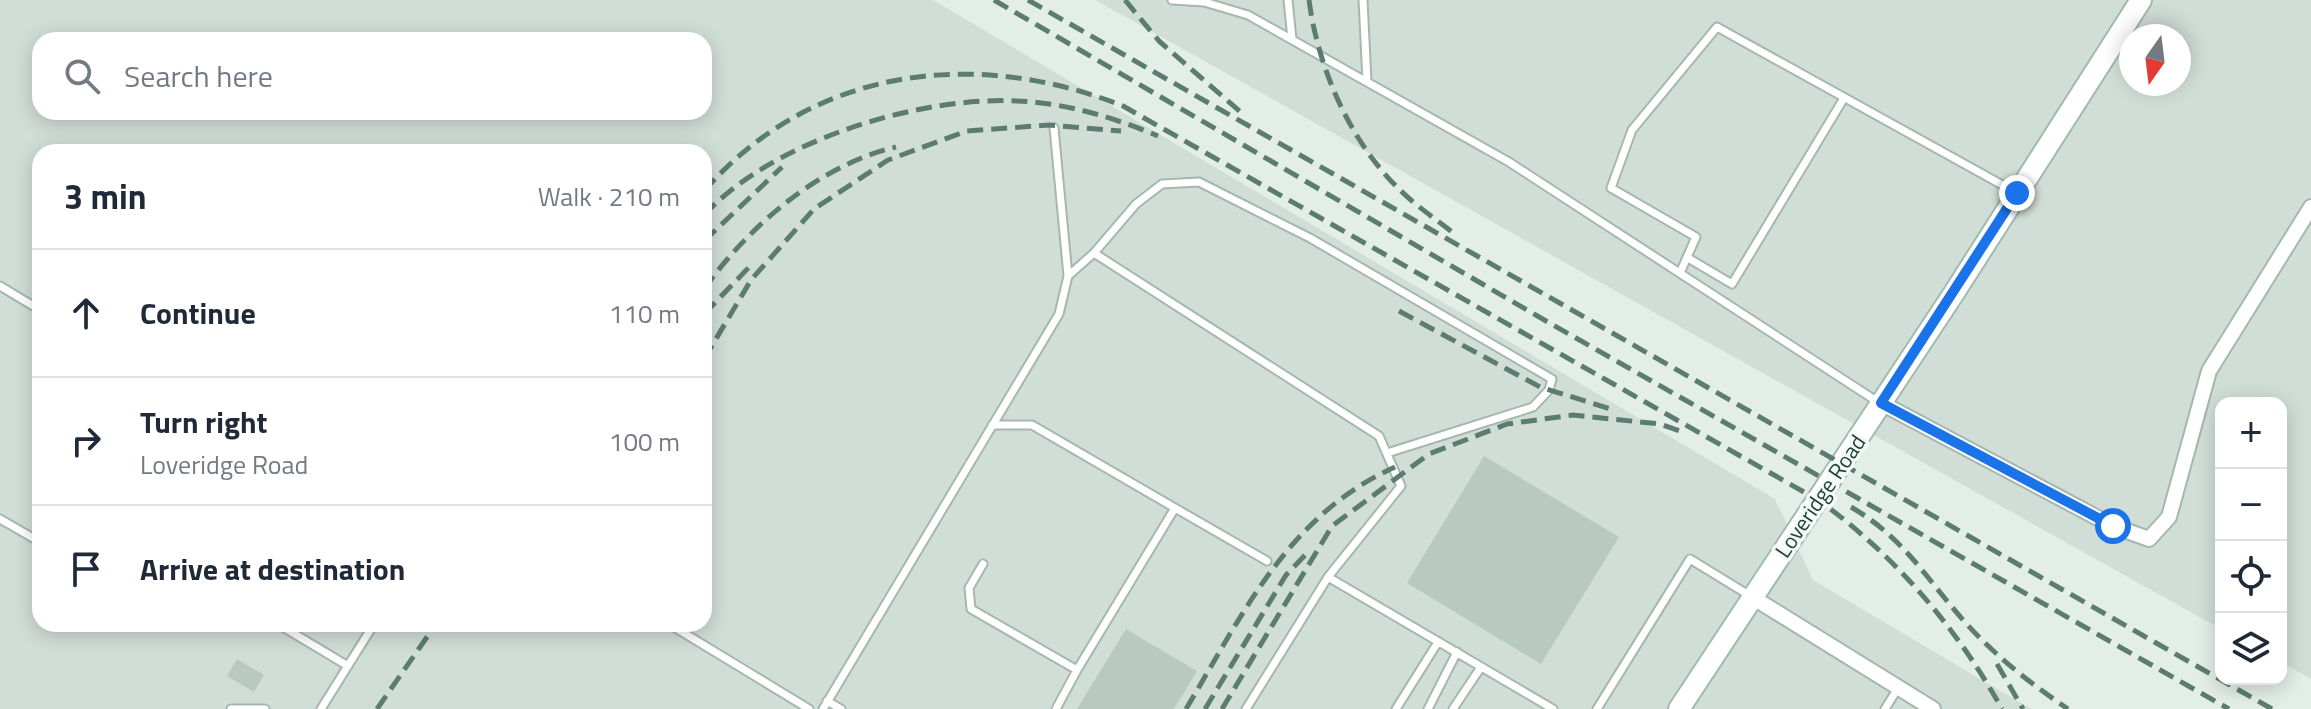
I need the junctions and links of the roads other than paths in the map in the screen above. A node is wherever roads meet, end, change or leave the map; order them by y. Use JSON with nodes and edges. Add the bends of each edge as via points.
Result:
{"nodes":[{"id":1,"x":1172,"y":0,"type":"edge"},
{"id":2,"x":1288,"y":0,"type":"edge"},
{"id":3,"x":1363,"y":0,"type":"edge"},
{"id":4,"x":2140,"y":0,"type":"edge"},
{"id":5,"x":1292,"y":39,"type":"junction"},
{"id":6,"x":1367,"y":81,"type":"junction"},
{"id":7,"x":1844,"y":98,"type":"junction"},
{"id":8,"x":1054,"y":128,"type":"dead end"},
{"id":9,"x":2017,"y":193,"type":"junction"},
{"id":10,"x":2311,"y":207,"type":"edge"},
{"id":11,"x":1094,"y":253,"type":"junction"},
{"id":12,"x":1688,"y":258,"type":"junction"},
{"id":13,"x":1680,"y":273,"type":"junction"},
{"id":14,"x":1068,"y":276,"type":"junction"},
{"id":15,"x":0,"y":286,"type":"edge"},
{"id":16,"x":32,"y":305,"type":"edge"},
{"id":17,"x":1881,"y":403,"type":"junction"},
{"id":18,"x":992,"y":425,"type":"junction"},
{"id":19,"x":1387,"y":453,"type":"junction"},
{"id":20,"x":1175,"y":508,"type":"junction"},
{"id":21,"x":0,"y":519,"type":"edge"},
{"id":22,"x":32,"y":537,"type":"edge"},
{"id":23,"x":1267,"y":561,"type":"dead end"},
{"id":24,"x":983,"y":564,"type":"dead end"},
{"id":25,"x":1328,"y":577,"type":"junction"},
{"id":26,"x":1752,"y":597,"type":"junction"},
{"id":27,"x":291,"y":632,"type":"edge"},
{"id":28,"x":369,"y":632,"type":"edge"},
{"id":29,"x":682,"y":632,"type":"edge"},
{"id":30,"x":1438,"y":642,"type":"junction"},
{"id":31,"x":1457,"y":652,"type":"junction"},
{"id":32,"x":348,"y":666,"type":"junction"},
{"id":33,"x":1481,"y":667,"type":"junction"},
{"id":34,"x":1077,"y":670,"type":"junction"},
{"id":35,"x":1898,"y":688,"type":"junction"},
{"id":36,"x":827,"y":701,"type":"junction"},
{"id":37,"x":231,"y":709,"type":"edge"},
{"id":38,"x":265,"y":709,"type":"edge"},
{"id":39,"x":321,"y":709,"type":"edge"},
{"id":40,"x":809,"y":709,"type":"edge"},
{"id":41,"x":823,"y":709,"type":"edge"},
{"id":42,"x":841,"y":709,"type":"edge"},
{"id":43,"x":1056,"y":709,"type":"edge"},
{"id":44,"x":1246,"y":709,"type":"edge"},
{"id":45,"x":1396,"y":709,"type":"edge"},
{"id":46,"x":1428,"y":709,"type":"edge"},
{"id":47,"x":1453,"y":709,"type":"edge"},
{"id":48,"x":1553,"y":709,"type":"edge"},
{"id":49,"x":1597,"y":709,"type":"edge"},
{"id":50,"x":1679,"y":709,"type":"edge"},
{"id":51,"x":1885,"y":709,"type":"edge"},
{"id":52,"x":1933,"y":709,"type":"edge"}],
"edges":[{"from":1,"to":5,"type":"lane","via":[[1204,2],[1248,15]]},
{"from":2,"to":5,"type":"lane"},
{"from":3,"to":6,"type":"lane"},
{"from":4,"to":9,"type":"street","name":"Loveridge Road"},
{"from":5,"to":6,"type":"lane"},
{"from":6,"to":13,"type":"lane","via":[[1509,162]]},
{"from":7,"to":9,"type":"lane"},
{"from":7,"to":12,"type":"lane","via":[[1732,284]]},
{"from":7,"to":12,"type":"lane","via":[[1717,27],[1632,130],[1611,188],[1696,237]]},
{"from":8,"to":14,"type":"lane"},
{"from":9,"to":17,"type":"street","name":"Loveridge Road"},
{"from":10,"to":17,"type":"street","via":[[2209,371],[2169,517],[2149,539],[2113,526]]},
{"from":11,"to":14,"type":"lane"},
{"from":11,"to":19,"type":"lane","via":[[1379,436]]},
{"from":11,"to":19,"type":"lane","via":[[1136,204],[1162,184],[1199,182],[1310,238],[1552,379],[1533,407]]},
{"from":12,"to":13,"type":"lane"},
{"from":13,"to":17,"type":"lane"},
{"from":14,"to":18,"type":"lane","via":[[1059,314]]},
{"from":15,"to":16,"type":"lane"},
{"from":17,"to":26,"type":"street","name":"Loveridge Road"},
{"from":18,"to":20,"type":"lane","via":[[1032,425]]},
{"from":18,"to":36,"type":"lane"},
{"from":19,"to":25,"type":"lane","via":[[1401,486]]},
{"from":20,"to":23,"type":"lane"},
{"from":20,"to":34,"type":"lane"},
{"from":21,"to":22,"type":"lane"},
{"from":24,"to":34,"type":"lane","via":[[969,588],[971,609]]},
{"from":25,"to":30,"type":"lane"},
{"from":25,"to":44,"type":"lane"},
{"from":26,"to":35,"type":"street"},
{"from":26,"to":49,"type":"lane","via":[[1690,559]]},
{"from":26,"to":50,"type":"street","name":"Loveridge Road"},
{"from":27,"to":32,"type":"lane"},
{"from":28,"to":32,"type":"lane"},
{"from":29,"to":40,"type":"lane"},
{"from":30,"to":31,"type":"lane"},
{"from":30,"to":45,"type":"lane"},
{"from":31,"to":33,"type":"lane"},
{"from":31,"to":46,"type":"lane"},
{"from":32,"to":39,"type":"lane"},
{"from":33,"to":47,"type":"lane"},
{"from":33,"to":48,"type":"lane"},
{"from":34,"to":43,"type":"lane"},
{"from":35,"to":51,"type":"lane"},
{"from":35,"to":52,"type":"street"},
{"from":36,"to":41,"type":"lane"},
{"from":36,"to":42,"type":"lane"},
{"from":37,"to":38,"type":"lane"}]}
